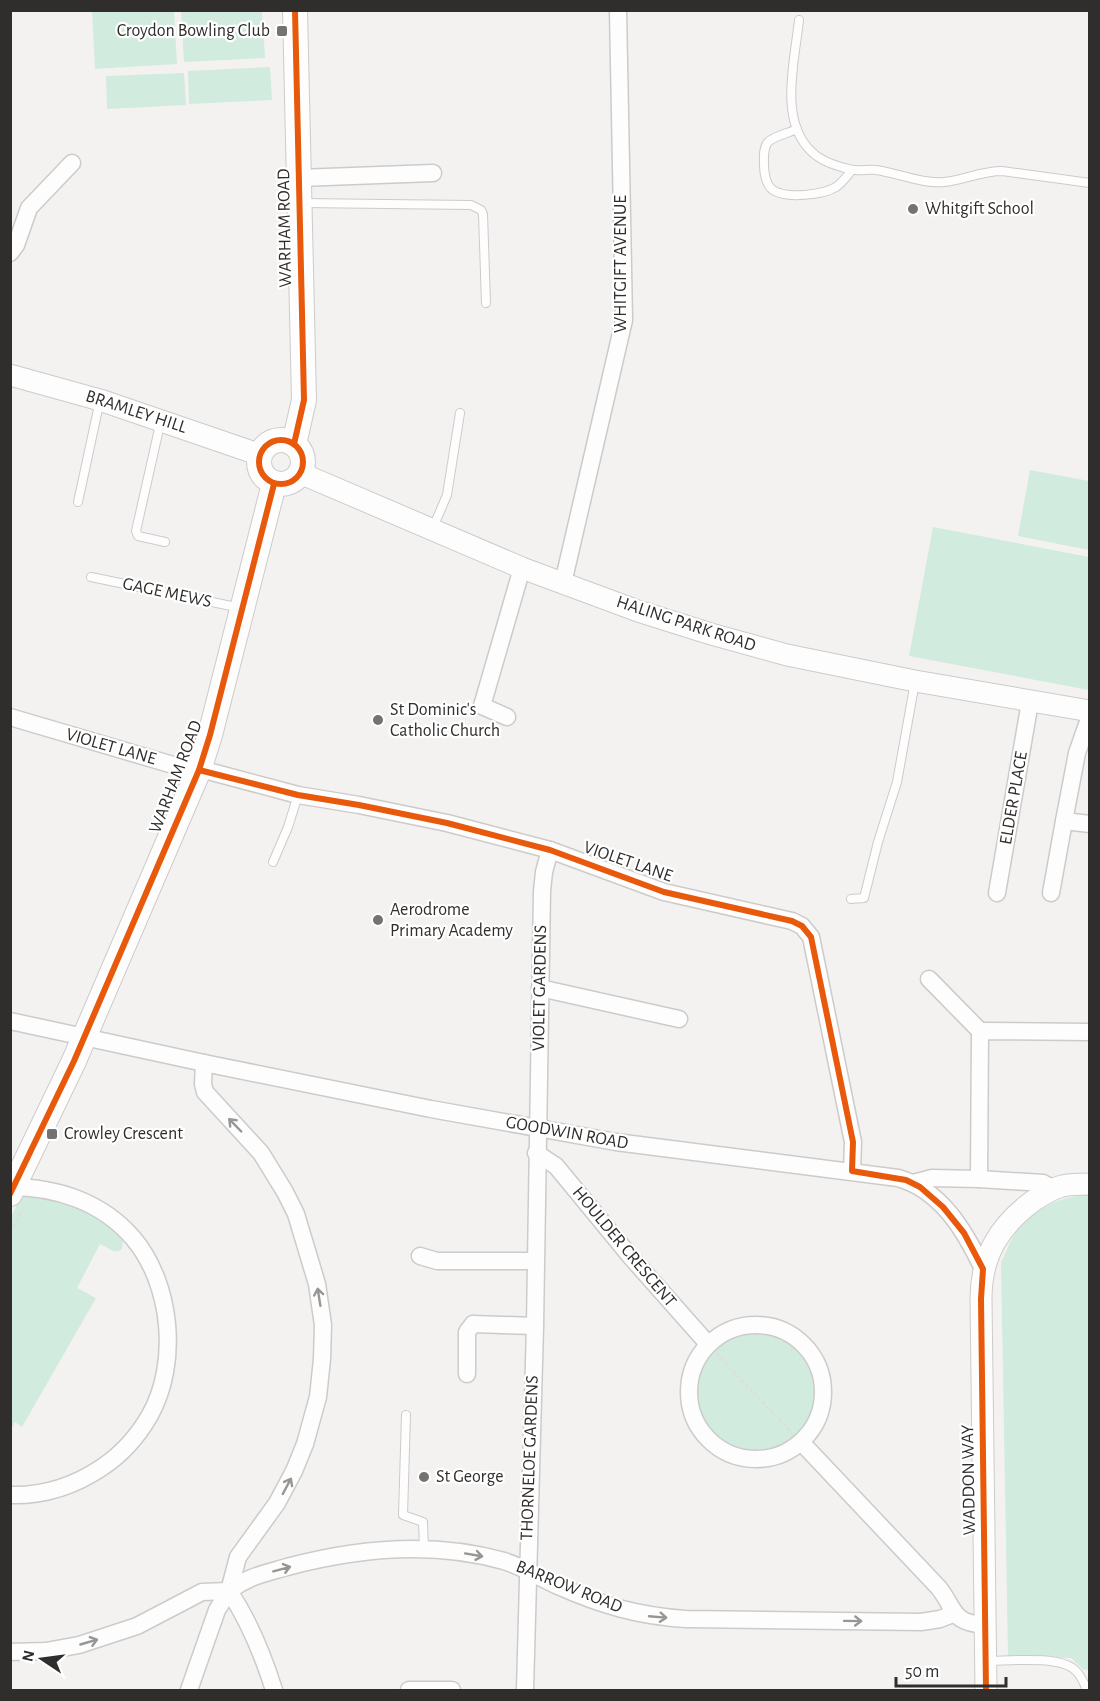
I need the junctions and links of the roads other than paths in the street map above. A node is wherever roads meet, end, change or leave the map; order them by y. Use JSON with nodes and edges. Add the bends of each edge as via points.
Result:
{"nodes":[{"id":1,"x":295,"y":10,"type":"edge"},
{"id":2,"x":618,"y":10,"type":"edge"},
{"id":3,"x":799,"y":20,"type":"dead end"},
{"id":4,"x":797,"y":129,"type":"junction"},
{"id":5,"x":72,"y":163,"type":"dead end"},
{"id":6,"x":852,"y":170,"type":"junction"},
{"id":7,"x":433,"y":173,"type":"dead end"},
{"id":8,"x":299,"y":178,"type":"junction"},
{"id":9,"x":1089,"y":183,"type":"edge"},
{"id":10,"x":299,"y":203,"type":"junction"},
{"id":11,"x":10,"y":253,"type":"edge"},
{"id":12,"x":486,"y":303,"type":"dead end"},
{"id":13,"x":10,"y":375,"type":"edge"},
{"id":14,"x":100,"y":400,"type":"junction"},
{"id":15,"x":460,"y":413,"type":"dead end"},
{"id":16,"x":161,"y":420,"type":"junction"},
{"id":17,"x":294,"y":444,"type":"junction"},
{"id":18,"x":259,"y":457,"type":"junction"},
{"id":19,"x":300,"y":473,"type":"junction"},
{"id":20,"x":274,"y":484,"type":"junction"},
{"id":21,"x":78,"y":502,"type":"dead end"},
{"id":22,"x":432,"y":530,"type":"junction"},
{"id":23,"x":165,"y":542,"type":"dead end"},
{"id":24,"x":522,"y":568,"type":"junction"},
{"id":25,"x":91,"y":577,"type":"dead end"},
{"id":26,"x":563,"y":583,"type":"junction"},
{"id":27,"x":243,"y":608,"type":"junction"},
{"id":28,"x":915,"y":681,"type":"junction"},
{"id":29,"x":1029,"y":702,"type":"junction"},
{"id":30,"x":1089,"y":711,"type":"edge"},
{"id":31,"x":1089,"y":716,"type":"edge"},
{"id":32,"x":10,"y":717,"type":"edge"},
{"id":33,"x":507,"y":717,"type":"dead end"},
{"id":34,"x":199,"y":770,"type":"junction"},
{"id":35,"x":298,"y":795,"type":"junction"},
{"id":36,"x":1064,"y":821,"type":"junction"},
{"id":37,"x":1089,"y":824,"type":"edge"},
{"id":38,"x":550,"y":850,"type":"junction"},
{"id":39,"x":273,"y":862,"type":"dead end"},
{"id":40,"x":998,"y":893,"type":"dead end"},
{"id":41,"x":1051,"y":893,"type":"dead end"},
{"id":42,"x":851,"y":899,"type":"dead end"},
{"id":43,"x":929,"y":979,"type":"dead end"},
{"id":44,"x":540,"y":988,"type":"junction"},
{"id":45,"x":679,"y":1019,"type":"dead end"},
{"id":46,"x":10,"y":1021,"type":"edge"},
{"id":47,"x":980,"y":1031,"type":"junction"},
{"id":48,"x":1089,"y":1032,"type":"edge"},
{"id":49,"x":84,"y":1036,"type":"junction"},
{"id":50,"x":204,"y":1063,"type":"junction"},
{"id":51,"x":537,"y":1127,"type":"junction"},
{"id":52,"x":536,"y":1153,"type":"junction"},
{"id":53,"x":852,"y":1171,"type":"junction"},
{"id":54,"x":979,"y":1179,"type":"junction"},
{"id":55,"x":913,"y":1183,"type":"junction"},
{"id":56,"x":1089,"y":1184,"type":"edge"},
{"id":57,"x":12,"y":1189,"type":"edge"},
{"id":58,"x":1054,"y":1189,"type":"junction"},
{"id":59,"x":420,"y":1256,"type":"dead end"},
{"id":60,"x":535,"y":1261,"type":"junction"},
{"id":61,"x":983,"y":1269,"type":"junction"},
{"id":62,"x":534,"y":1326,"type":"junction"},
{"id":63,"x":708,"y":1344,"type":"junction"},
{"id":64,"x":467,"y":1374,"type":"dead end"},
{"id":65,"x":406,"y":1415,"type":"dead end"},
{"id":66,"x":801,"y":1442,"type":"junction"},
{"id":67,"x":10,"y":1496,"type":"edge"},
{"id":68,"x":424,"y":1549,"type":"junction"},
{"id":69,"x":527,"y":1571,"type":"junction"},
{"id":70,"x":229,"y":1591,"type":"junction"},
{"id":71,"x":953,"y":1614,"type":"junction"},
{"id":72,"x":986,"y":1625,"type":"junction"},
{"id":73,"x":10,"y":1652,"type":"edge"},
{"id":74,"x":986,"y":1661,"type":"junction"},
{"id":75,"x":189,"y":1690,"type":"edge"},
{"id":76,"x":274,"y":1690,"type":"edge"},
{"id":77,"x":409,"y":1690,"type":"edge"},
{"id":78,"x":452,"y":1690,"type":"edge"},
{"id":79,"x":525,"y":1690,"type":"edge"},
{"id":80,"x":986,"y":1690,"type":"edge"},
{"id":81,"x":1086,"y":1690,"type":"edge"}],
"edges":[{"from":1,"to":8,"type":"main road","name":"WARHAM ROAD"},
{"from":2,"to":26,"type":"street","name":"WHITGIFT AVENUE","via":[[624,320]]},
{"from":3,"to":4,"type":"lane","via":[[791,94]]},
{"from":4,"to":6,"type":"lane","via":[[812,152],[826,162]]},
{"from":4,"to":6,"type":"lane","via":[[766,145],[764,171],[775,191],[812,195],[827,191],[838,186]]},
{"from":5,"to":11,"type":"street","via":[[28,208]]},
{"from":6,"to":9,"type":"lane","via":[[874,170],[933,182],[1002,171]]},
{"from":7,"to":8,"type":"street"},
{"from":8,"to":10,"type":"main road","name":"WARHAM ROAD"},
{"from":10,"to":12,"type":"lane","via":[[471,205],[481,210]]},
{"from":10,"to":17,"type":"main road","name":"WARHAM ROAD","via":[[304,400]]},
{"from":13,"to":14,"type":"street","name":"BRAMLEY HILL"},
{"from":14,"to":16,"type":"street","name":"BRAMLEY HILL"},
{"from":14,"to":21,"type":"lane"},
{"from":15,"to":22,"type":"lane","via":[[447,495]]},
{"from":16,"to":18,"type":"street","name":"BRAMLEY HILL"},
{"from":16,"to":23,"type":"lane","via":[[136,531],[138,536]]},
{"from":17,"to":18,"type":"main road","via":[[271,442]]},
{"from":17,"to":19,"type":"main road","via":[[303,462]]},
{"from":18,"to":20,"type":"main road","via":[[260,470]]},
{"from":19,"to":20,"type":"main road","via":[[294,481]]},
{"from":19,"to":22,"type":"street","name":"HALING PARK ROAD"},
{"from":20,"to":27,"type":"main road","name":"WARHAM ROAD"},
{"from":22,"to":24,"type":"street","name":"HALING PARK ROAD"},
{"from":24,"to":26,"type":"street","name":"HALING PARK ROAD"},
{"from":24,"to":33,"type":"street","via":[[482,706]]},
{"from":25,"to":27,"type":"lane","name":"GAGE MEWS"},
{"from":26,"to":28,"type":"street","name":"HALING PARK ROAD","via":[[744,644]]},
{"from":27,"to":34,"type":"main road","name":"WARHAM ROAD"},
{"from":28,"to":29,"type":"street","name":"HALING PARK ROAD"},
{"from":28,"to":42,"type":"lane","via":[[897,782],[864,898]]},
{"from":29,"to":30,"type":"street","name":"HALING PARK ROAD"},
{"from":29,"to":40,"type":"street","name":"ELDER PLACE"},
{"from":31,"to":36,"type":"street","via":[[1077,753]]},
{"from":32,"to":34,"type":"street","name":"VIOLET LANE","via":[[130,754]]},
{"from":34,"to":35,"type":"street","name":"VIOLET LANE"},
{"from":34,"to":49,"type":"main road","name":"WARHAM ROAD"},
{"from":35,"to":38,"type":"street","name":"VIOLET LANE","via":[[447,823]]},
{"from":35,"to":39,"type":"lane"},
{"from":36,"to":37,"type":"street"},
{"from":36,"to":41,"type":"street"},
{"from":38,"to":44,"type":"street","name":"VIOLET GARDENS","via":[[542,891]]},
{"from":38,"to":53,"type":"street","name":"VIOLET LANE","via":[[664,892],[779,917],[802,926],[813,946],[853,1142]]},
{"from":43,"to":47,"type":"street"},
{"from":44,"to":45,"type":"street"},
{"from":44,"to":51,"type":"street","name":"VIOLET GARDENS"},
{"from":46,"to":49,"type":"street","name":"GOODWIN ROAD"},
{"from":47,"to":48,"type":"street"},
{"from":47,"to":54,"type":"street"},
{"from":49,"to":50,"type":"street","name":"GOODWIN ROAD"},
{"from":49,"to":57,"type":"main road","name":"WARHAM ROAD"},
{"from":50,"to":51,"type":"street","name":"GOODWIN ROAD"},
{"from":70,"to":50,"type":"street","one_way":true,"via":[[238,1557],[277,1503],[305,1444],[320,1384],[323,1325],[314,1269],[296,1214],[261,1153],[207,1096],[202,1084]]},
{"from":51,"to":52,"type":"street","name":"THORNELOE GARDENS"},
{"from":51,"to":53,"type":"street","name":"GOODWIN ROAD","via":[[693,1153]]},
{"from":52,"to":60,"type":"street","name":"THORNELOE GARDENS"},
{"from":52,"to":63,"type":"street","name":"HOULDER CRESCENT","via":[[556,1166]]},
{"from":53,"to":55,"type":"street","name":"GOODWIN ROAD"},
{"from":54,"to":55,"type":"street","name":"GOODWIN ROAD","via":[[932,1178]]},
{"from":54,"to":58,"type":"street","name":"GOODWIN ROAD","via":[[1043,1183]]},
{"from":55,"to":61,"type":"street","via":[[958,1223]]},
{"from":56,"to":58,"type":"street","name":"WADDON WAY"},
{"from":57,"to":67,"type":"street","via":[[59,1192],[80,1200],[98,1209],[133,1238],[148,1259],[160,1287],[168,1350],[151,1414],[135,1438],[112,1460],[64,1487]]},
{"from":58,"to":61,"type":"street","name":"WADDON WAY","via":[[1008,1223]]},
{"from":59,"to":60,"type":"street","via":[[437,1261]]},
{"from":60,"to":62,"type":"street","name":"THORNELOE GARDENS"},
{"from":61,"to":72,"type":"street","name":"WADDON WAY"},
{"from":62,"to":64,"type":"street","via":[[473,1324],[467,1332]]},
{"from":62,"to":69,"type":"street","name":"THORNELOE GARDENS"},
{"from":63,"to":66,"type":"street","via":[[695,1363],[689,1385],[691,1408],[708,1438],[736,1456],[759,1459],[781,1454]]},
{"from":63,"to":66,"type":"street","via":[[725,1332],[746,1325],[767,1326],[787,1333],[804,1346],[816,1363],[822,1384],[821,1405],[814,1425]]},
{"from":65,"to":68,"type":"lane","via":[[403,1515],[423,1522]]},
{"from":66,"to":71,"type":"street","via":[[939,1588]]},
{"from":68,"to":69,"type":"street","name":"BARROW ROAD","one_way":true,"via":[[480,1556]]},
{"from":70,"to":68,"type":"street","name":"BARROW ROAD","one_way":true,"via":[[249,1577],[330,1557],[388,1549]]},
{"from":69,"to":71,"type":"street","name":"BARROW ROAD","one_way":true,"via":[[581,1596],[652,1616],[921,1622]]},
{"from":69,"to":79,"type":"street","name":"THORNELOE GARDENS"},
{"from":73,"to":70,"type":"street","one_way":true,"via":[[58,1650],[99,1639],[137,1626],[202,1592]]},
{"from":70,"to":75,"type":"street","via":[[217,1610]]},
{"from":70,"to":76,"type":"street","via":[[252,1632]]},
{"from":71,"to":72,"type":"street","via":[[969,1623]]},
{"from":72,"to":74,"type":"street","name":"WADDON WAY"},
{"from":74,"to":80,"type":"street","name":"WADDON WAY"},
{"from":74,"to":81,"type":"lane","via":[[1060,1663],[1078,1673]]},
{"from":77,"to":78,"type":"street"}]}
